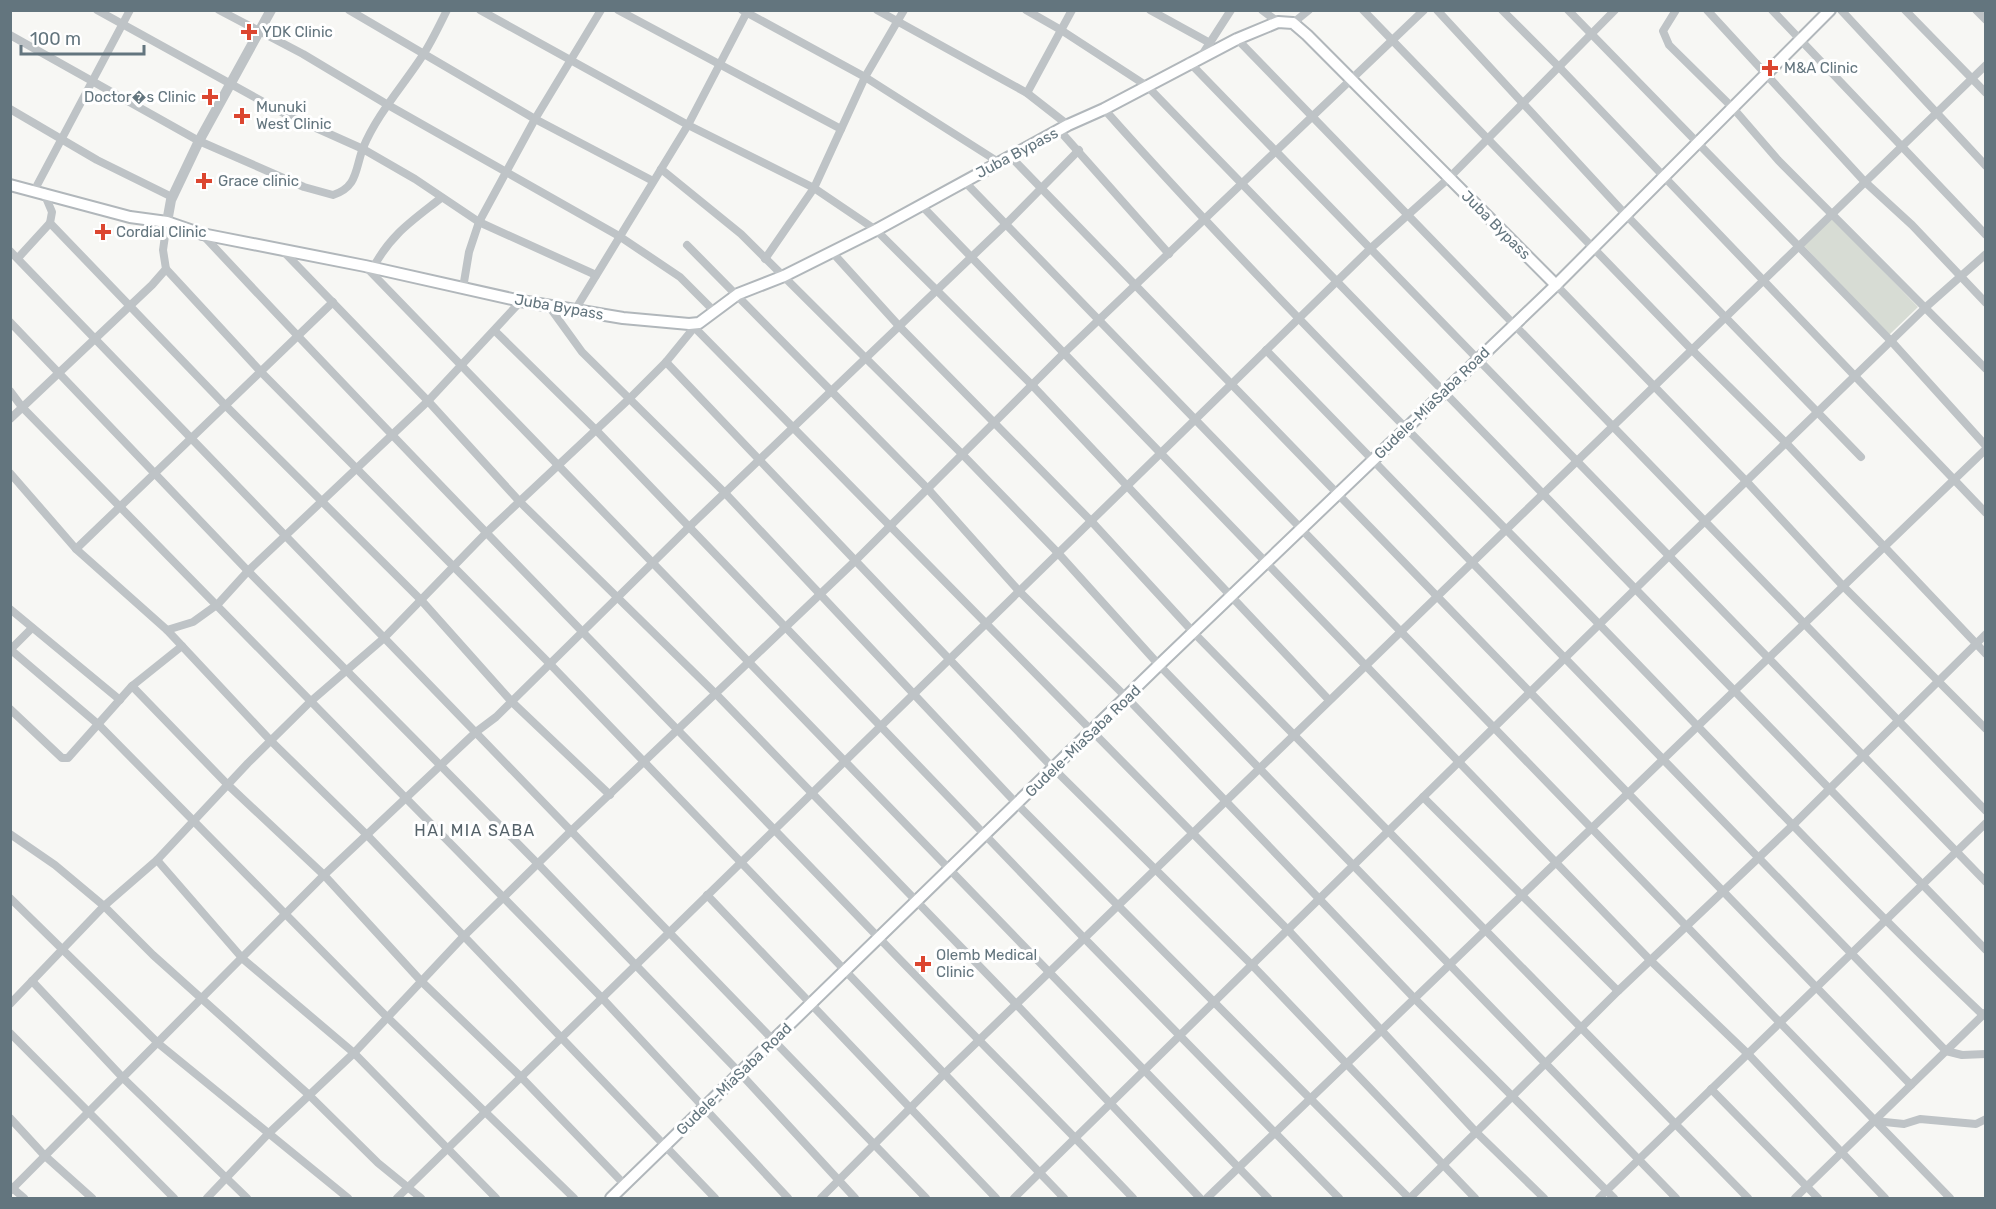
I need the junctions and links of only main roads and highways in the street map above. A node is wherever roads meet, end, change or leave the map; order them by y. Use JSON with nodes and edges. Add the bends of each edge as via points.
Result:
{"nodes":[{"id":1,"x":1830,"y":10,"type":"edge"},
{"id":2,"x":10,"y":185,"type":"edge"},
{"id":3,"x":1557,"y":285,"type":"junction"},
{"id":4,"x":614,"y":1197,"type":"edge"}],
"edges":[{"from":1,"to":3,"type":"main road"},
{"from":2,"to":3,"type":"main road","name":"Juba Bypass","via":[[202,234],[521,301],[696,325],[738,294],[784,276],[876,230],[1202,55],[1278,22],[1293,23]]},
{"from":3,"to":4,"type":"main road","name":"Gudele-MiaSaba Road","via":[[1159,665]]}]}
